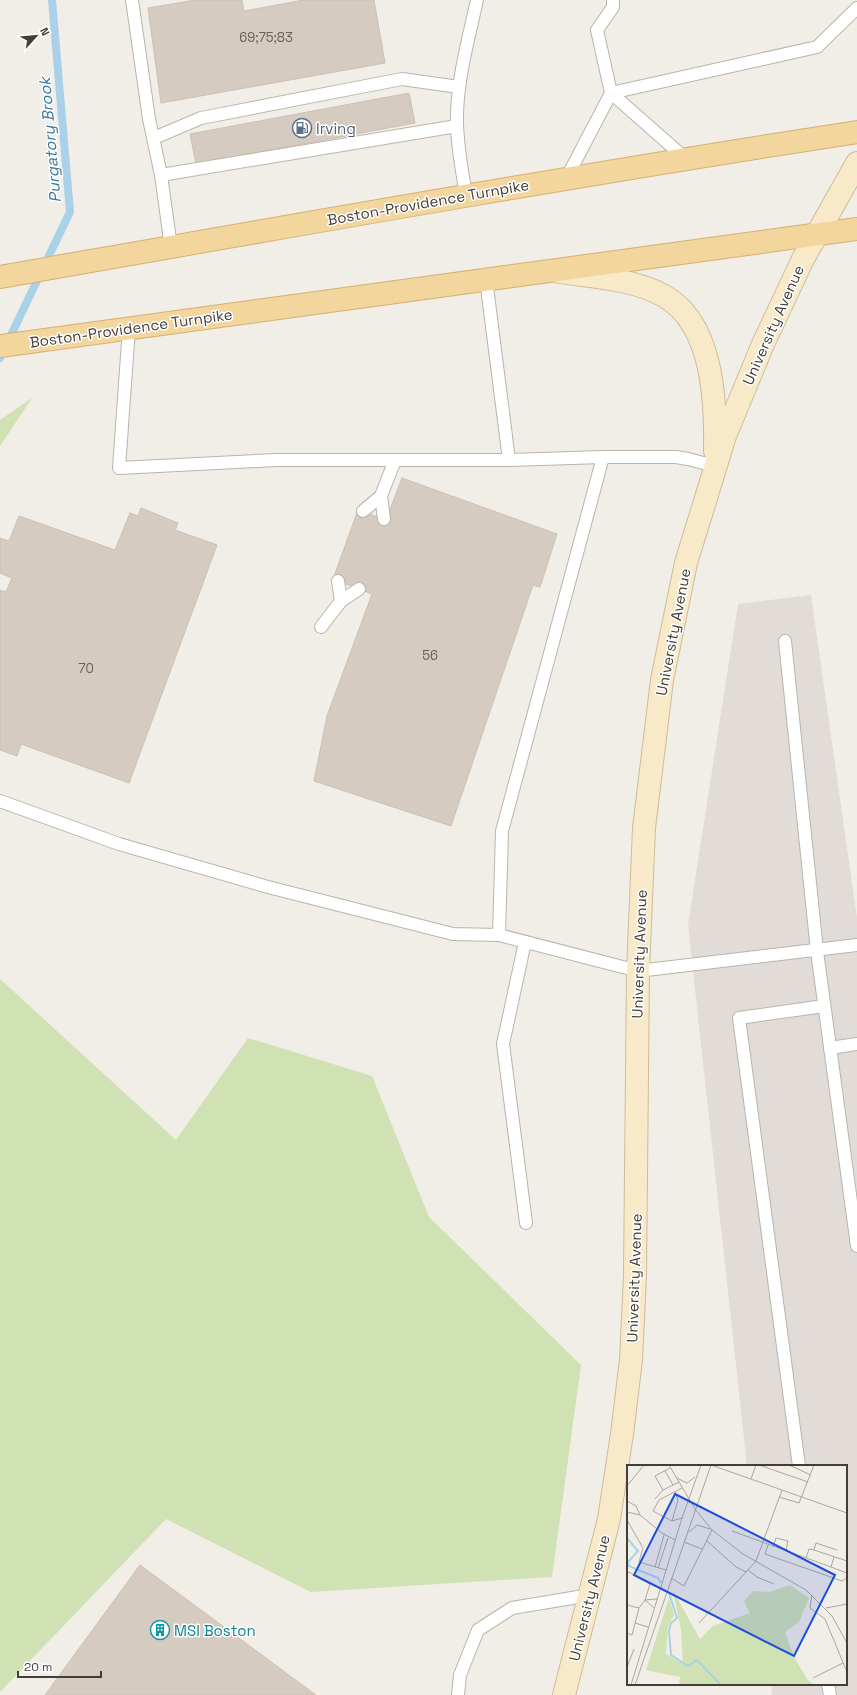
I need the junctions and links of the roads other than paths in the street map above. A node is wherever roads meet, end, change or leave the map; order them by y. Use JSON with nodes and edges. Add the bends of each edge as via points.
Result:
{"nodes":[{"id":1,"x":132,"y":0,"type":"edge"},
{"id":2,"x":477,"y":0,"type":"edge"},
{"id":3,"x":613,"y":0,"type":"edge"},
{"id":4,"x":857,"y":8,"type":"edge"},
{"id":5,"x":459,"y":87,"type":"junction"},
{"id":6,"x":611,"y":92,"type":"junction"},
{"id":7,"x":457,"y":126,"type":"junction"},
{"id":8,"x":857,"y":132,"type":"edge"},
{"id":9,"x":154,"y":138,"type":"junction"},
{"id":10,"x":686,"y":159,"type":"junction"},
{"id":11,"x":857,"y":163,"type":"edge"},
{"id":12,"x":161,"y":175,"type":"junction"},
{"id":13,"x":566,"y":179,"type":"junction"},
{"id":14,"x":466,"y":196,"type":"junction"},
{"id":15,"x":857,"y":229,"type":"edge"},
{"id":16,"x":816,"y":234,"type":"junction"},
{"id":17,"x":171,"y":247,"type":"junction"},
{"id":18,"x":548,"y":270,"type":"junction"},
{"id":19,"x":10,"y":275,"type":"edge"},
{"id":20,"x":486,"y":279,"type":"junction"},
{"id":21,"x":128,"y":328,"type":"junction"},
{"id":22,"x":0,"y":346,"type":"edge"},
{"id":23,"x":603,"y":456,"type":"junction"},
{"id":24,"x":395,"y":460,"type":"junction"},
{"id":25,"x":509,"y":460,"type":"junction"},
{"id":26,"x":715,"y":466,"type":"junction"},
{"id":27,"x":381,"y":496,"type":"junction"},
{"id":28,"x":363,"y":511,"type":"dead end"},
{"id":29,"x":384,"y":518,"type":"dead end"},
{"id":30,"x":338,"y":581,"type":"dead end"},
{"id":31,"x":358,"y":589,"type":"dead end"},
{"id":32,"x":341,"y":601,"type":"junction"},
{"id":33,"x":321,"y":627,"type":"dead end"},
{"id":34,"x":785,"y":641,"type":"dead end"},
{"id":35,"x":0,"y":801,"type":"edge"},
{"id":36,"x":499,"y":935,"type":"junction"},
{"id":37,"x":525,"y":942,"type":"junction"},
{"id":38,"x":857,"y":946,"type":"edge"},
{"id":39,"x":817,"y":951,"type":"junction"},
{"id":40,"x":638,"y":971,"type":"junction"},
{"id":41,"x":824,"y":1006,"type":"junction"},
{"id":42,"x":857,"y":1044,"type":"edge"},
{"id":43,"x":830,"y":1048,"type":"junction"},
{"id":44,"x":853,"y":1181,"type":"edge"},
{"id":45,"x":526,"y":1223,"type":"dead end"},
{"id":46,"x":857,"y":1246,"type":"edge"},
{"id":47,"x":799,"y":1465,"type":"edge"},
{"id":48,"x":590,"y":1595,"type":"junction"},
{"id":49,"x":828,"y":1685,"type":"edge"},
{"id":50,"x":458,"y":1695,"type":"edge"},
{"id":51,"x":564,"y":1695,"type":"edge"},
{"id":52,"x":830,"y":1695,"type":"edge"}],
"edges":[{"from":1,"to":9,"type":"lane"},
{"from":2,"to":5,"type":"lane"},
{"from":3,"to":6,"type":"lane","via":[[613,7],[597,30]]},
{"from":4,"to":6,"type":"lane","via":[[817,47]]},
{"from":5,"to":7,"type":"lane"},
{"from":5,"to":9,"type":"lane","via":[[402,79],[201,118]]},
{"from":6,"to":10,"type":"lane"},
{"from":6,"to":13,"type":"lane"},
{"from":7,"to":12,"type":"lane"},
{"from":7,"to":14,"type":"lane"},
{"from":8,"to":10,"type":"main road","name":"Boston-Providence Turnpike"},
{"from":9,"to":12,"type":"lane"},
{"from":10,"to":13,"type":"main road","name":"Boston-Providence Turnpike"},
{"from":11,"to":16,"type":"main road","name":"University Avenue"},
{"from":12,"to":17,"type":"lane"},
{"from":13,"to":14,"type":"main road","name":"Boston-Providence Turnpike"},
{"from":14,"to":17,"type":"main road","name":"Boston-Providence Turnpike"},
{"from":15,"to":16,"type":"main road","name":"Boston-Providence Turnpike"},
{"from":16,"to":18,"type":"main road","name":"Boston-Providence Turnpike"},
{"from":16,"to":26,"type":"main road","name":"University Avenue","via":[[763,344]]},
{"from":17,"to":19,"type":"main road","name":"Boston-Providence Turnpike"},
{"from":18,"to":20,"type":"main road","name":"Boston-Providence Turnpike"},
{"from":18,"to":26,"type":"main road","via":[[642,287],[664,296],[683,310],[696,330],[709,370],[715,417]]},
{"from":20,"to":21,"type":"main road","name":"Boston-Providence Turnpike"},
{"from":20,"to":25,"type":"lane"},
{"from":21,"to":22,"type":"main road","name":"Boston-Providence Turnpike"},
{"from":21,"to":24,"type":"lane","via":[[119,468],[276,460]]},
{"from":23,"to":25,"type":"lane"},
{"from":23,"to":26,"type":"lane","via":[[676,457]]},
{"from":23,"to":36,"type":"lane","via":[[502,831]]},
{"from":24,"to":25,"type":"lane"},
{"from":24,"to":27,"type":"lane"},
{"from":26,"to":40,"type":"main road","name":"University Avenue","via":[[686,563],[662,680],[644,828]]},
{"from":27,"to":28,"type":"lane"},
{"from":27,"to":29,"type":"lane"},
{"from":30,"to":32,"type":"lane"},
{"from":31,"to":32,"type":"lane"},
{"from":32,"to":33,"type":"lane"},
{"from":34,"to":39,"type":"lane"},
{"from":35,"to":36,"type":"lane","via":[[119,844],[268,887],[453,934]]},
{"from":36,"to":37,"type":"lane"},
{"from":37,"to":40,"type":"lane"},
{"from":37,"to":45,"type":"lane","via":[[503,1044]]},
{"from":38,"to":39,"type":"lane"},
{"from":39,"to":40,"type":"lane"},
{"from":39,"to":41,"type":"lane"},
{"from":40,"to":48,"type":"main road","name":"University Avenue","via":[[635,1276],[631,1360],[609,1519]]},
{"from":41,"to":43,"type":"lane"},
{"from":41,"to":47,"type":"lane","via":[[739,1018]]},
{"from":42,"to":43,"type":"lane"},
{"from":43,"to":44,"type":"lane"},
{"from":44,"to":46,"type":"lane"},
{"from":48,"to":50,"type":"lane","via":[[512,1608],[478,1630],[460,1675]]},
{"from":48,"to":51,"type":"main road","name":"University Avenue"},
{"from":49,"to":52,"type":"lane"}]}
